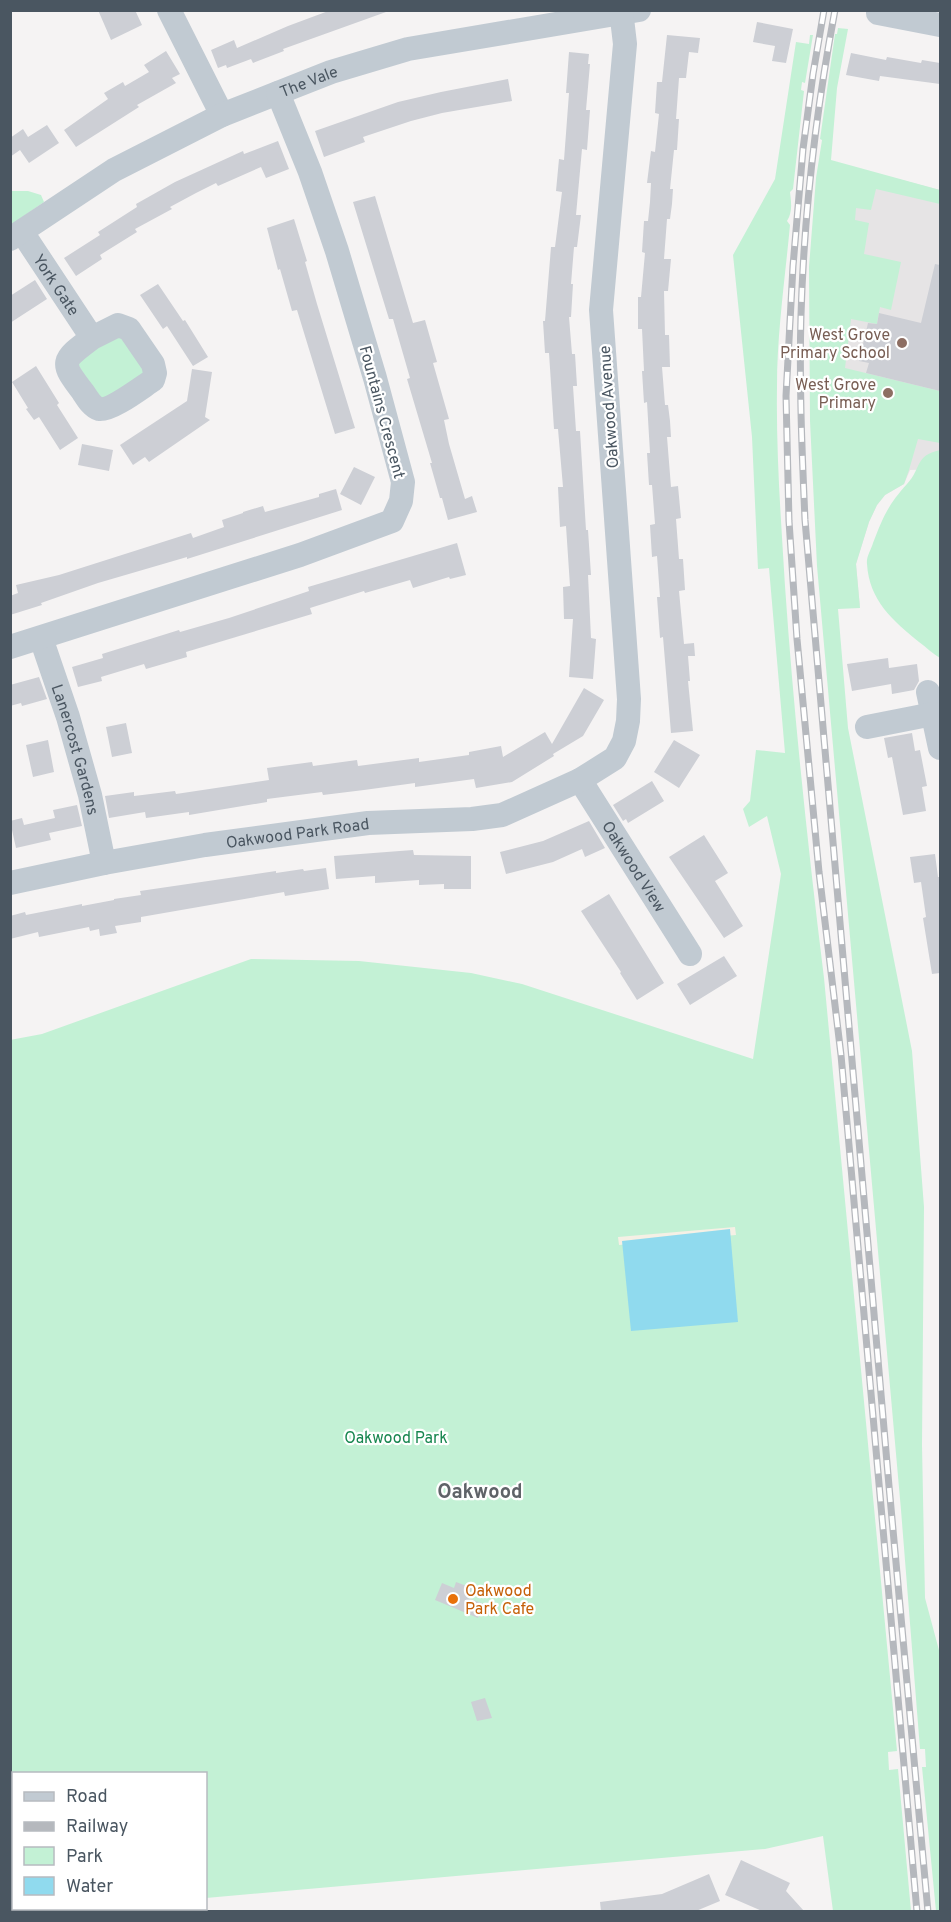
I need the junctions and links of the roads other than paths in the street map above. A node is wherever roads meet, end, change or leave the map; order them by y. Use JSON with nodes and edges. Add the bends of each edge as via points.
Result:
{"nodes":[{"id":1,"x":169,"y":10,"type":"edge"},
{"id":2,"x":627,"y":11,"type":"edge"},
{"id":3,"x":878,"y":14,"type":"dead end"},
{"id":4,"x":940,"y":25,"type":"edge"},
{"id":5,"x":278,"y":93,"type":"junction"},
{"id":6,"x":222,"y":115,"type":"junction"},
{"id":7,"x":16,"y":236,"type":"edge"},
{"id":8,"x":92,"y":338,"type":"dead end"},
{"id":9,"x":41,"y":638,"type":"junction"},
{"id":10,"x":10,"y":647,"type":"edge"},
{"id":11,"x":867,"y":727,"type":"dead end"},
{"id":12,"x":940,"y":748,"type":"edge"},
{"id":13,"x":580,"y":780,"type":"junction"},
{"id":14,"x":104,"y":863,"type":"junction"},
{"id":15,"x":10,"y":883,"type":"edge"},
{"id":16,"x":690,"y":954,"type":"dead end"}],
"edges":[{"from":1,"to":6,"type":"street"},
{"from":2,"to":5,"type":"street","name":"The Vale","via":[[408,50],[331,72]]},
{"from":2,"to":13,"type":"street","name":"Oakwood Avenue","via":[[601,310],[628,721],[615,758]]},
{"from":3,"to":4,"type":"street"},
{"from":5,"to":6,"type":"street","name":"The Vale"},
{"from":5,"to":9,"type":"street","name":"Fountains Crescent","via":[[310,172],[372,368],[403,482],[401,501],[392,521],[300,555]]},
{"from":6,"to":7,"type":"street","name":"The Vale","via":[[114,170]]},
{"from":7,"to":8,"type":"street","name":"York Gate"},
{"from":9,"to":10,"type":"street","name":"Fountains Crescent"},
{"from":9,"to":14,"type":"street","name":"Lanercost Gardens","via":[[90,795]]},
{"from":11,"to":12,"type":"street","via":[[931,703]]},
{"from":13,"to":14,"type":"street","name":"Oakwood Park Road","via":[[502,815],[368,822]]},
{"from":13,"to":16,"type":"street","name":"Oakwood View"},
{"from":14,"to":15,"type":"street","name":"Oakwood Park Road"}]}
